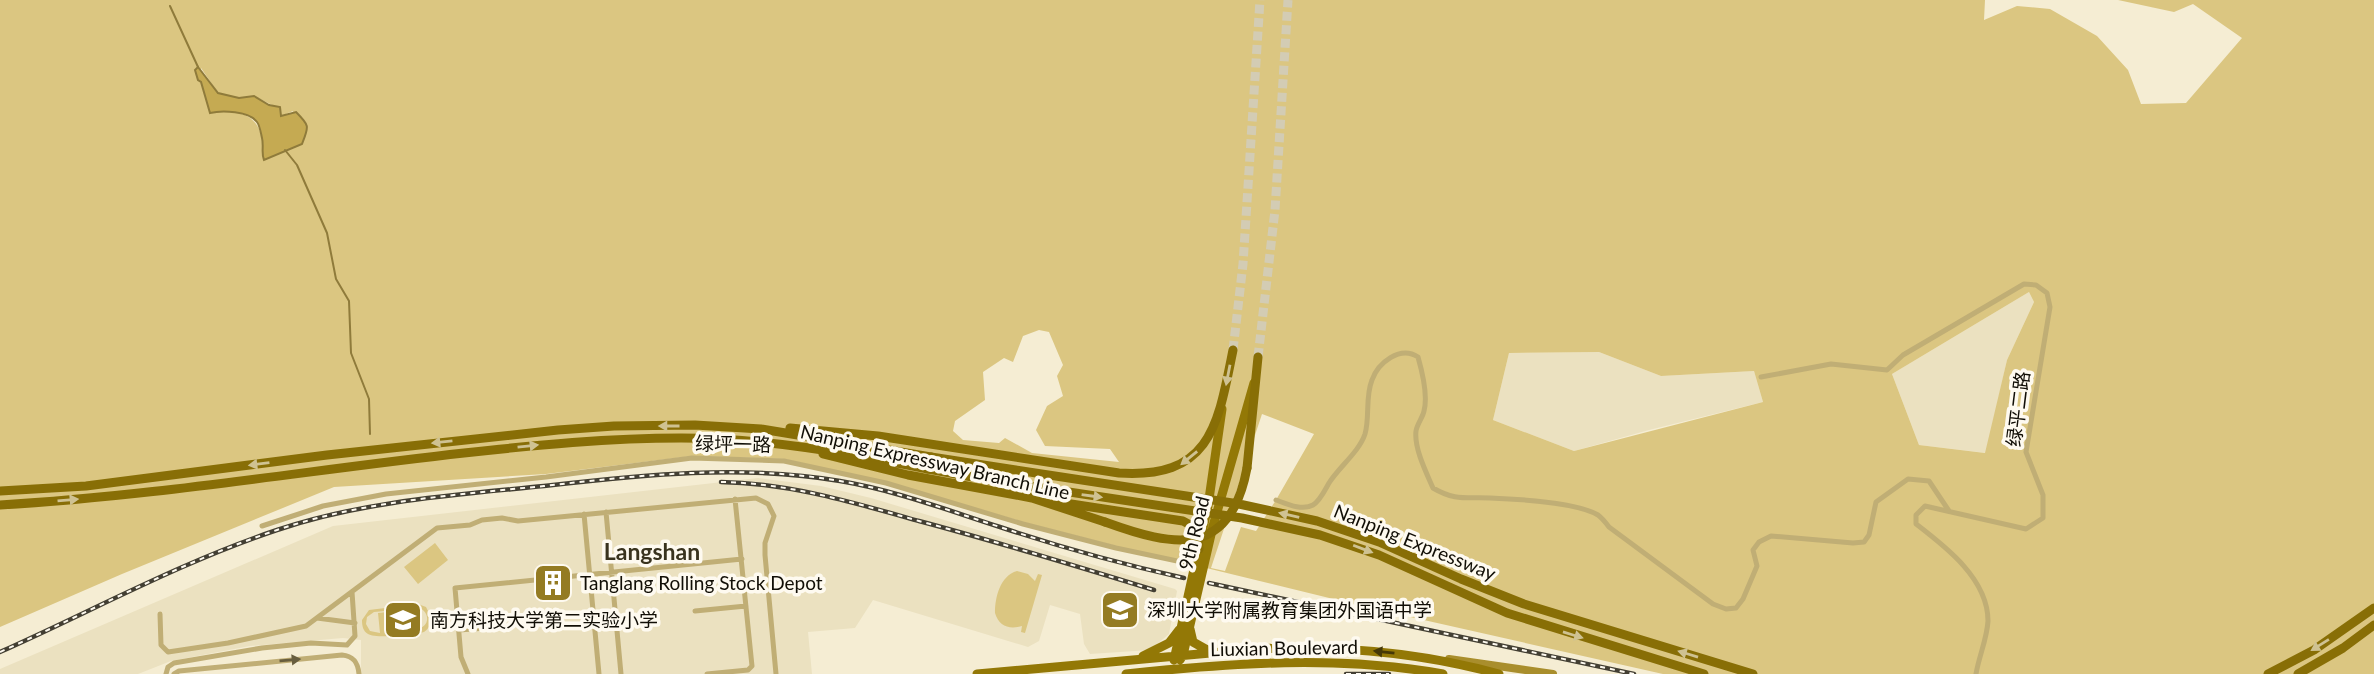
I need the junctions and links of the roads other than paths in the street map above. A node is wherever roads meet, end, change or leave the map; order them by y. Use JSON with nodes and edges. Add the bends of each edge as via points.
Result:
{"nodes":[{"id":1,"x":1233,"y":349,"type":"tunnel mouth"},
{"id":2,"x":1258,"y":356,"type":"tunnel mouth"},
{"id":3,"x":1761,"y":377,"type":"dead end"},
{"id":4,"x":1254,"y":382,"type":"junction"},
{"id":5,"x":1223,"y":400,"type":"junction"},
{"id":6,"x":761,"y":429,"type":"junction"},
{"id":7,"x":777,"y":444,"type":"junction"},
{"id":8,"x":0,"y":491,"type":"edge"},
{"id":9,"x":1032,"y":498,"type":"junction"},
{"id":10,"x":735,"y":499,"type":"junction"},
{"id":11,"x":1276,"y":500,"type":"dead end"},
{"id":12,"x":0,"y":505,"type":"edge"},
{"id":13,"x":1950,"y":511,"type":"junction"},
{"id":14,"x":606,"y":512,"type":"junction"},
{"id":15,"x":584,"y":514,"type":"junction"},
{"id":16,"x":262,"y":526,"type":"dead end"},
{"id":17,"x":1199,"y":549,"type":"junction"},
{"id":18,"x":742,"y":559,"type":"junction"},
{"id":19,"x":1196,"y":565,"type":"junction"},
{"id":20,"x":611,"y":572,"type":"junction"},
{"id":21,"x":589,"y":574,"type":"junction"},
{"id":22,"x":352,"y":592,"type":"junction"},
{"id":23,"x":746,"y":606,"type":"junction"},
{"id":24,"x":2372,"y":610,"type":"edge"},
{"id":25,"x":695,"y":611,"type":"dead end"},
{"id":26,"x":160,"y":614,"type":"dead end"},
{"id":27,"x":317,"y":618,"type":"junction"},
{"id":28,"x":1187,"y":620,"type":"junction"},
{"id":29,"x":355,"y":623,"type":"junction"},
{"id":30,"x":2374,"y":625,"type":"edge"},
{"id":31,"x":512,"y":626,"type":"dead end"},
{"id":32,"x":459,"y":630,"type":"junction"},
{"id":33,"x":1217,"y":652,"type":"junction"},
{"id":34,"x":1179,"y":655,"type":"junction"},
{"id":35,"x":1423,"y":657,"type":"junction"},
{"id":36,"x":1126,"y":660,"type":"junction"},
{"id":37,"x":1172,"y":672,"type":"edge"},
{"id":38,"x":1148,"y":673,"type":"edge"},
{"id":39,"x":166,"y":674,"type":"edge"},
{"id":40,"x":174,"y":674,"type":"edge"},
{"id":41,"x":359,"y":674,"type":"edge"},
{"id":42,"x":468,"y":674,"type":"edge"},
{"id":43,"x":599,"y":674,"type":"edge"},
{"id":44,"x":621,"y":674,"type":"edge"},
{"id":45,"x":707,"y":674,"type":"edge"},
{"id":46,"x":776,"y":674,"type":"edge"},
{"id":47,"x":977,"y":674,"type":"edge"},
{"id":48,"x":1126,"y":674,"type":"edge"},
{"id":49,"x":1443,"y":674,"type":"edge"},
{"id":50,"x":1499,"y":674,"type":"edge"},
{"id":51,"x":1553,"y":674,"type":"edge"},
{"id":52,"x":1704,"y":674,"type":"edge"},
{"id":53,"x":1754,"y":674,"type":"edge"},
{"id":54,"x":1976,"y":674,"type":"edge"},
{"id":55,"x":2268,"y":674,"type":"edge"},
{"id":56,"x":2298,"y":674,"type":"edge"}],
"edges":[{"from":1,"to":5,"type":"highway","name":"Nanping Expressway Branch Line","one_way":true},
{"from":2,"to":4,"type":"highway","name":"Nanping Expressway Branch Line"},
{"from":3,"to":13,"type":"street","name":"绿平二路","via":[[1831,364],[1887,370],[1903,355],[2005,293],[2024,284],[2036,285],[2047,293],[2050,307],[2026,452],[2043,495],[2043,517],[2026,529]]},
{"from":4,"to":9,"type":"highway","name":"Nanping Expressway Branch Line","bridge":true,"via":[[1241,492],[1233,512],[1200,537],[1182,541],[1144,536]]},
{"from":4,"to":28,"type":"main road","name":"9th Road"},
{"from":5,"to":6,"type":"highway","name":"Nanping Expressway Branch Line","one_way":true,"via":[[1209,434],[1189,460],[1176,468],[1140,475],[844,431]]},
{"from":5,"to":17,"type":"main road","name":"9th Road"},
{"from":6,"to":8,"type":"highway","one_way":true,"via":[[614,426],[327,455],[86,486]]},
{"from":53,"to":6,"type":"highway","name":"Nanping Expressway","one_way":true,"bridge":true,"via":[[1524,604],[1379,542],[1317,521],[1239,504]]},
{"from":7,"to":9,"type":"highway","name":"Nanping Expressway Branch Line"},
{"from":12,"to":7,"type":"highway","one_way":true,"via":[[607,440]]},
{"from":7,"to":52,"type":"highway","name":"Nanping Expressway","one_way":true,"bridge":true,"via":[[1242,518],[1320,535],[1379,555],[1507,613]]},
{"from":9,"to":17,"type":"highway","via":[[1182,521],[1194,528]]},
{"from":10,"to":14,"type":"street"},
{"from":10,"to":18,"type":"street"},
{"from":10,"to":46,"type":"street","via":[[756,498],[768,504],[774,516],[765,549]]},
{"from":11,"to":13,"type":"street","via":[[1305,507],[1317,502],[1363,439],[1372,379],[1395,355],[1411,352],[1421,365],[1425,400],[1417,442],[1433,488],[1461,500],[1551,503],[1598,515],[1713,604],[1726,609],[1736,608],[1743,599],[1756,566],[1752,550],[1771,536],[1864,542],[1876,502],[1908,479],[1928,481]]},
{"from":13,"to":54,"type":"street","name":"绿平二路","via":[[1925,506],[1916,515],[1916,524],[1964,565],[1983,597],[1988,622]]},
{"from":14,"to":15,"type":"street"},
{"from":14,"to":20,"type":"street"},
{"from":15,"to":21,"type":"street"},
{"from":15,"to":22,"type":"street","via":[[518,521],[502,518],[437,528]]},
{"from":16,"to":19,"type":"street","name":"绿坪一路","via":[[323,506],[386,494],[692,458],[784,461],[886,482],[1023,524]]},
{"from":17,"to":19,"type":"main road","name":"9th Road"},
{"from":18,"to":20,"type":"street"},
{"from":18,"to":23,"type":"street"},
{"from":19,"to":28,"type":"main road","name":"9th Road"},
{"from":20,"to":21,"type":"street"},
{"from":20,"to":44,"type":"street"},
{"from":21,"to":32,"type":"street","via":[[456,588]]},
{"from":21,"to":43,"type":"street"},
{"from":22,"to":27,"type":"street"},
{"from":22,"to":29,"type":"street"},
{"from":23,"to":25,"type":"street"},
{"from":23,"to":45,"type":"street","via":[[751,669]]},
{"from":24,"to":55,"type":"highway","one_way":true},
{"from":26,"to":27,"type":"street","via":[[161,645],[172,653],[306,625]]},
{"from":27,"to":29,"type":"street"},
{"from":28,"to":33,"type":"main road","via":[[1193,642]]},
{"from":28,"to":34,"type":"main road","name":"9th Road"},
{"from":28,"to":36,"type":"main road","via":[[1168,643]]},
{"from":29,"to":39,"type":"street","via":[[355,636],[347,645],[311,643],[218,656],[170,664]]},
{"from":30,"to":56,"type":"highway"},
{"from":31,"to":32,"type":"street"},
{"from":32,"to":42,"type":"street"},
{"from":33,"to":34,"type":"main road","name":"Liuxian Boulevard"},
{"from":35,"to":33,"type":"main road","name":"Liuxian Boulevard","one_way":true,"via":[[1338,648]]},
{"from":34,"to":36,"type":"main road","name":"Liuxian Boulevard"},
{"from":34,"to":37,"type":"main road","name":"9th Road"},
{"from":35,"to":50,"type":"main road","name":"Liuxian Boulevard"},
{"from":35,"to":51,"type":"main road"},
{"from":36,"to":47,"type":"main road","name":"Liuxian Boulevard"},
{"from":37,"to":38,"type":"main road","name":"Liuxian Boulevard"},
{"from":37,"to":49,"type":"main road","name":"Liuxian Boulevard","via":[[1328,662]]},
{"from":38,"to":48,"type":"main road","name":"Liuxian Boulevard"},
{"from":40,"to":41,"type":"street","one_way":true,"via":[[342,655],[355,660]]}]}
